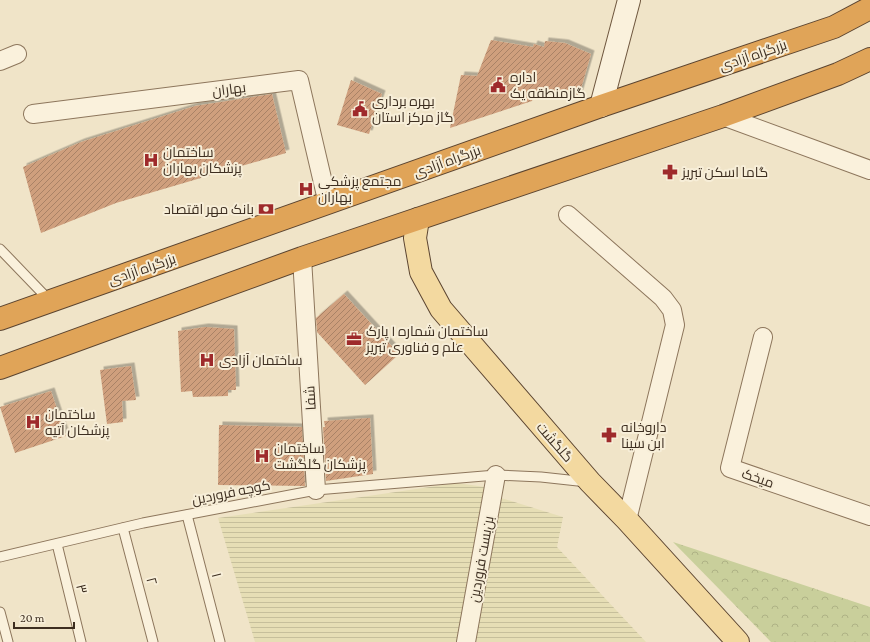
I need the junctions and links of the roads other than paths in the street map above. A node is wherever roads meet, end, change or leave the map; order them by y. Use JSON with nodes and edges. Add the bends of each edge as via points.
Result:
{"nodes":[{"id":1,"x":629,"y":0,"type":"edge"},
{"id":2,"x":870,"y":8,"type":"edge"},
{"id":3,"x":17,"y":54,"type":"dead end"},
{"id":4,"x":870,"y":59,"type":"edge"},
{"id":5,"x":0,"y":60,"type":"edge"},
{"id":6,"x":601,"y":106,"type":"junction"},
{"id":7,"x":33,"y":114,"type":"dead end"},
{"id":8,"x":723,"y":116,"type":"junction"},
{"id":9,"x":870,"y":170,"type":"edge"},
{"id":10,"x":328,"y":204,"type":"junction"},
{"id":11,"x":568,"y":215,"type":"dead end"},
{"id":12,"x":418,"y":220,"type":"junction"},
{"id":13,"x":0,"y":249,"type":"edge"},
{"id":14,"x":302,"y":258,"type":"junction"},
{"id":15,"x":50,"y":301,"type":"junction"},
{"id":16,"x":0,"y":319,"type":"edge"},
{"id":17,"x":763,"y":337,"type":"dead end"},
{"id":18,"x":0,"y":368,"type":"edge"},
{"id":19,"x":496,"y":475,"type":"junction"},
{"id":20,"x":590,"y":482,"type":"junction"},
{"id":21,"x":316,"y":490,"type":"junction"},
{"id":22,"x":187,"y":515,"type":"junction"},
{"id":23,"x":870,"y":516,"type":"edge"},
{"id":24,"x":627,"y":520,"type":"junction"},
{"id":25,"x":123,"y":528,"type":"junction"},
{"id":26,"x":56,"y":544,"type":"junction"},
{"id":27,"x":0,"y":557,"type":"edge"},
{"id":28,"x":0,"y":612,"type":"edge"},
{"id":29,"x":8,"y":642,"type":"edge"},
{"id":30,"x":81,"y":642,"type":"edge"},
{"id":31,"x":153,"y":642,"type":"edge"},
{"id":32,"x":220,"y":642,"type":"edge"},
{"id":33,"x":466,"y":642,"type":"edge"},
{"id":34,"x":738,"y":642,"type":"edge"}],
"edges":[{"from":1,"to":6,"type":"street"},
{"from":2,"to":6,"type":"highway","name":"بزرگراه آزادی","via":[[834,27]]},
{"from":3,"to":5,"type":"street"},
{"from":4,"to":8,"type":"highway","via":[[838,74]]},
{"from":6,"to":10,"type":"highway","name":"بزرگراه آزادی"},
{"from":7,"to":10,"type":"street","name":"بهاران","via":[[299,80]]},
{"from":8,"to":9,"type":"street"},
{"from":8,"to":12,"type":"highway"},
{"from":10,"to":15,"type":"highway","name":"بزرگراه آزادی"},
{"from":11,"to":24,"type":"street","via":[[663,298],[672,310],[675,325]]},
{"from":12,"to":14,"type":"highway"},
{"from":12,"to":20,"type":"main road","name":"گلگشت","via":[[415,238],[421,272],[441,309]]},
{"from":13,"to":15,"type":"lane"},
{"from":14,"to":18,"type":"highway"},
{"from":14,"to":21,"type":"street","name":"شفا"},
{"from":15,"to":16,"type":"highway","name":"بزرگراه آزادی"},
{"from":17,"to":23,"type":"street","name":"میخک","via":[[730,468]]},
{"from":19,"to":20,"type":"lane","name":"کوچه فروردین"},
{"from":19,"to":21,"type":"lane","name":"کوچه فروردین"},
{"from":19,"to":33,"type":"street","name":"بن‌بست فروردین"},
{"from":20,"to":24,"type":"main road","name":"گلگشت"},
{"from":21,"to":22,"type":"lane","name":"کوچه فروردین"},
{"from":22,"to":25,"type":"lane","name":"کوچه فروردین"},
{"from":22,"to":32,"type":"lane","name":"۱"},
{"from":24,"to":34,"type":"main road","name":"گلگشت"},
{"from":25,"to":26,"type":"lane","name":"کوچه فروردین"},
{"from":25,"to":31,"type":"lane","name":"۲"},
{"from":26,"to":27,"type":"lane","name":"کوچه فروردین"},
{"from":26,"to":30,"type":"lane","name":"۳"},
{"from":28,"to":29,"type":"lane"}]}
